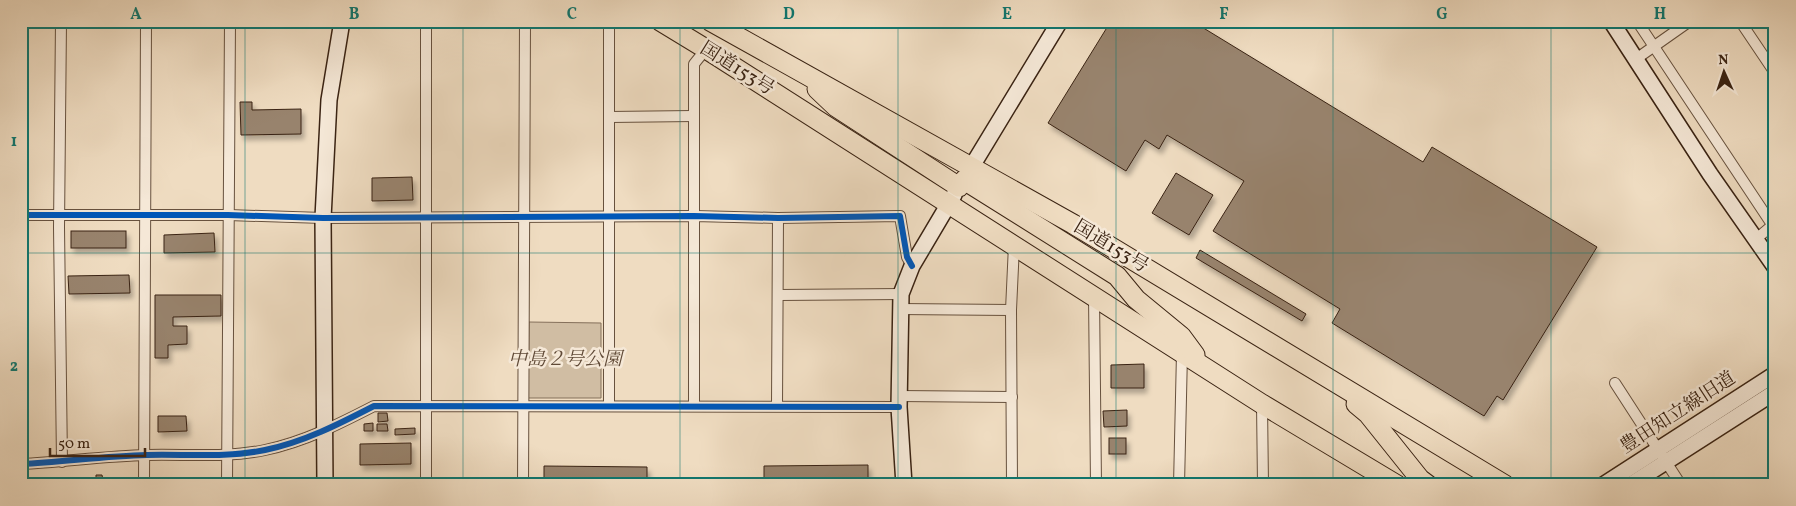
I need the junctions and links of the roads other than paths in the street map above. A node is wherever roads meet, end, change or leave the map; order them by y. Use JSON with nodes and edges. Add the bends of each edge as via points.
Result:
{"nodes":[{"id":1,"x":60,"y":21,"type":"edge"},
{"id":2,"x":146,"y":21,"type":"edge"},
{"id":3,"x":230,"y":21,"type":"edge"},
{"id":4,"x":342,"y":21,"type":"edge"},
{"id":5,"x":426,"y":21,"type":"edge"},
{"id":6,"x":525,"y":21,"type":"edge"},
{"id":7,"x":609,"y":21,"type":"edge"},
{"id":8,"x":660,"y":21,"type":"edge"},
{"id":9,"x":710,"y":21,"type":"edge"},
{"id":10,"x":1060,"y":21,"type":"edge"},
{"id":11,"x":1611,"y":21,"type":"edge"},
{"id":12,"x":1637,"y":21,"type":"edge"},
{"id":13,"x":1690,"y":21,"type":"edge"},
{"id":14,"x":1740,"y":21,"type":"edge"},
{"id":15,"x":1654,"y":46,"type":"junction"},
{"id":16,"x":706,"y":49,"type":"junction"},
{"id":17,"x":1636,"y":59,"type":"junction"},
{"id":18,"x":1775,"y":73,"type":"edge"},
{"id":19,"x":693,"y":116,"type":"junction"},
{"id":20,"x":610,"y":117,"type":"junction"},
{"id":21,"x":965,"y":178,"type":"junction"},
{"id":22,"x":949,"y":203,"type":"junction"},
{"id":23,"x":21,"y":215,"type":"edge"},
{"id":24,"x":144,"y":215,"type":"junction"},
{"id":25,"x":228,"y":215,"type":"junction"},
{"id":26,"x":59,"y":216,"type":"junction"},
{"id":27,"x":424,"y":216,"type":"junction"},
{"id":28,"x":610,"y":216,"type":"junction"},
{"id":29,"x":694,"y":216,"type":"junction"},
{"id":30,"x":524,"y":217,"type":"junction"},
{"id":31,"x":323,"y":218,"type":"junction"},
{"id":32,"x":778,"y":218,"type":"junction"},
{"id":33,"x":1774,"y":224,"type":"edge"},
{"id":34,"x":1756,"y":239,"type":"junction"},
{"id":35,"x":1014,"y":245,"type":"junction"},
{"id":36,"x":912,"y":266,"type":"junction"},
{"id":37,"x":1775,"y":267,"type":"edge"},
{"id":38,"x":779,"y":295,"type":"junction"},
{"id":39,"x":1094,"y":296,"type":"junction"},
{"id":40,"x":900,"y":301,"type":"junction"},
{"id":41,"x":1012,"y":310,"type":"junction"},
{"id":42,"x":1282,"y":350,"type":"junction"},
{"id":43,"x":1182,"y":353,"type":"junction"},
{"id":44,"x":1205,"y":367,"type":"junction"},
{"id":45,"x":1775,"y":374,"type":"edge"},
{"id":46,"x":1615,"y":383,"type":"dead end"},
{"id":47,"x":1775,"y":392,"type":"edge"},
{"id":48,"x":1012,"y":397,"type":"junction"},
{"id":49,"x":899,"y":402,"type":"junction"},
{"id":50,"x":1262,"y":404,"type":"junction"},
{"id":51,"x":524,"y":405,"type":"junction"},
{"id":52,"x":609,"y":405,"type":"junction"},
{"id":53,"x":426,"y":406,"type":"junction"},
{"id":54,"x":694,"y":406,"type":"junction"},
{"id":55,"x":777,"y":406,"type":"junction"},
{"id":56,"x":326,"y":430,"type":"junction"},
{"id":57,"x":227,"y":454,"type":"junction"},
{"id":58,"x":144,"y":455,"type":"junction"},
{"id":59,"x":1662,"y":455,"type":"junction"},
{"id":60,"x":62,"y":462,"type":"junction"},
{"id":61,"x":21,"y":464,"type":"edge"},
{"id":62,"x":144,"y":485,"type":"edge"},
{"id":63,"x":227,"y":485,"type":"edge"},
{"id":64,"x":325,"y":485,"type":"edge"},
{"id":65,"x":426,"y":485,"type":"edge"},
{"id":66,"x":523,"y":485,"type":"edge"},
{"id":67,"x":904,"y":485,"type":"edge"},
{"id":68,"x":1012,"y":485,"type":"edge"},
{"id":69,"x":1096,"y":485,"type":"edge"},
{"id":70,"x":1179,"y":485,"type":"edge"},
{"id":71,"x":1263,"y":485,"type":"edge"},
{"id":72,"x":1397,"y":485,"type":"edge"},
{"id":73,"x":1428,"y":485,"type":"edge"},
{"id":74,"x":1505,"y":485,"type":"edge"},
{"id":75,"x":1603,"y":485,"type":"edge"},
{"id":76,"x":1630,"y":485,"type":"edge"},
{"id":77,"x":1681,"y":485,"type":"edge"}],
"edges":[{"from":1,"to":26,"type":"street"},
{"from":2,"to":24,"type":"street"},
{"from":3,"to":25,"type":"street"},
{"from":4,"to":31,"type":"street","via":[[329,100]]},
{"from":5,"to":27,"type":"street"},
{"from":6,"to":30,"type":"street"},
{"from":7,"to":20,"type":"street"},
{"from":8,"to":16,"type":"highway","name":"国道153号"},
{"from":9,"to":21,"type":"highway","name":"国道153号","via":[[792,67],[836,106]]},
{"from":10,"to":21,"type":"street"},
{"from":11,"to":17,"type":"street"},
{"from":12,"to":15,"type":"street"},
{"from":13,"to":15,"type":"street"},
{"from":14,"to":18,"type":"street"},
{"from":15,"to":17,"type":"street"},
{"from":15,"to":33,"type":"street"},
{"from":16,"to":19,"type":"street","via":[[694,64]]},
{"from":16,"to":22,"type":"highway","name":"国道153号"},
{"from":17,"to":34,"type":"street"},
{"from":19,"to":20,"type":"street"},
{"from":19,"to":29,"type":"street"},
{"from":20,"to":28,"type":"street"},
{"from":21,"to":22,"type":"street"},
{"from":21,"to":42,"type":"highway","name":"国道153号","via":[[1073,224]]},
{"from":21,"to":44,"type":"highway","via":[[1117,276],[1136,299],[1181,336]]},
{"from":22,"to":35,"type":"highway","name":"国道153号"},
{"from":22,"to":36,"type":"street"},
{"from":23,"to":26,"type":"street"},
{"from":24,"to":25,"type":"street"},
{"from":24,"to":26,"type":"street"},
{"from":24,"to":58,"type":"street"},
{"from":25,"to":31,"type":"street"},
{"from":25,"to":57,"type":"street"},
{"from":26,"to":60,"type":"street"},
{"from":27,"to":30,"type":"street"},
{"from":27,"to":31,"type":"street"},
{"from":27,"to":53,"type":"street"},
{"from":28,"to":29,"type":"street"},
{"from":28,"to":30,"type":"street"},
{"from":28,"to":52,"type":"street"},
{"from":29,"to":32,"type":"street"},
{"from":29,"to":54,"type":"street"},
{"from":30,"to":51,"type":"street"},
{"from":31,"to":56,"type":"street"},
{"from":32,"to":36,"type":"street","via":[[900,216],[907,257]]},
{"from":32,"to":38,"type":"street"},
{"from":33,"to":34,"type":"street"},
{"from":34,"to":37,"type":"street"},
{"from":35,"to":39,"type":"highway","name":"国道153号"},
{"from":35,"to":41,"type":"street"},
{"from":36,"to":40,"type":"street"},
{"from":38,"to":40,"type":"street"},
{"from":38,"to":55,"type":"street"},
{"from":39,"to":43,"type":"highway","name":"国道153号"},
{"from":39,"to":69,"type":"street"},
{"from":40,"to":41,"type":"street"},
{"from":40,"to":49,"type":"street"},
{"from":41,"to":48,"type":"street"},
{"from":42,"to":73,"type":"highway","via":[[1368,414]]},
{"from":42,"to":74,"type":"highway","name":"国道153号"},
{"from":43,"to":44,"type":"highway","name":"国道153号"},
{"from":43,"to":70,"type":"street"},
{"from":44,"to":50,"type":"highway","name":"国道153号"},
{"from":45,"to":59,"type":"street","name":"豊田知立線旧道"},
{"from":46,"to":59,"type":"street"},
{"from":47,"to":59,"type":"street","name":"豊田知立線旧道"},
{"from":48,"to":49,"type":"street"},
{"from":48,"to":68,"type":"street"},
{"from":49,"to":55,"type":"street"},
{"from":49,"to":67,"type":"street"},
{"from":50,"to":71,"type":"street"},
{"from":50,"to":72,"type":"highway","name":"国道153号"},
{"from":51,"to":52,"type":"street"},
{"from":51,"to":53,"type":"street"},
{"from":51,"to":66,"type":"street"},
{"from":52,"to":54,"type":"street"},
{"from":53,"to":56,"type":"street","via":[[374,406]]},
{"from":53,"to":65,"type":"street"},
{"from":54,"to":55,"type":"street"},
{"from":56,"to":57,"type":"street","via":[[297,442]]},
{"from":56,"to":64,"type":"street"},
{"from":57,"to":58,"type":"street"},
{"from":57,"to":63,"type":"street"},
{"from":58,"to":60,"type":"street"},
{"from":58,"to":62,"type":"street"},
{"from":59,"to":75,"type":"street","name":"豊田知立線旧道"},
{"from":59,"to":76,"type":"street","name":"豊田知立線旧道"},
{"from":59,"to":77,"type":"street"},
{"from":60,"to":61,"type":"street"}]}
